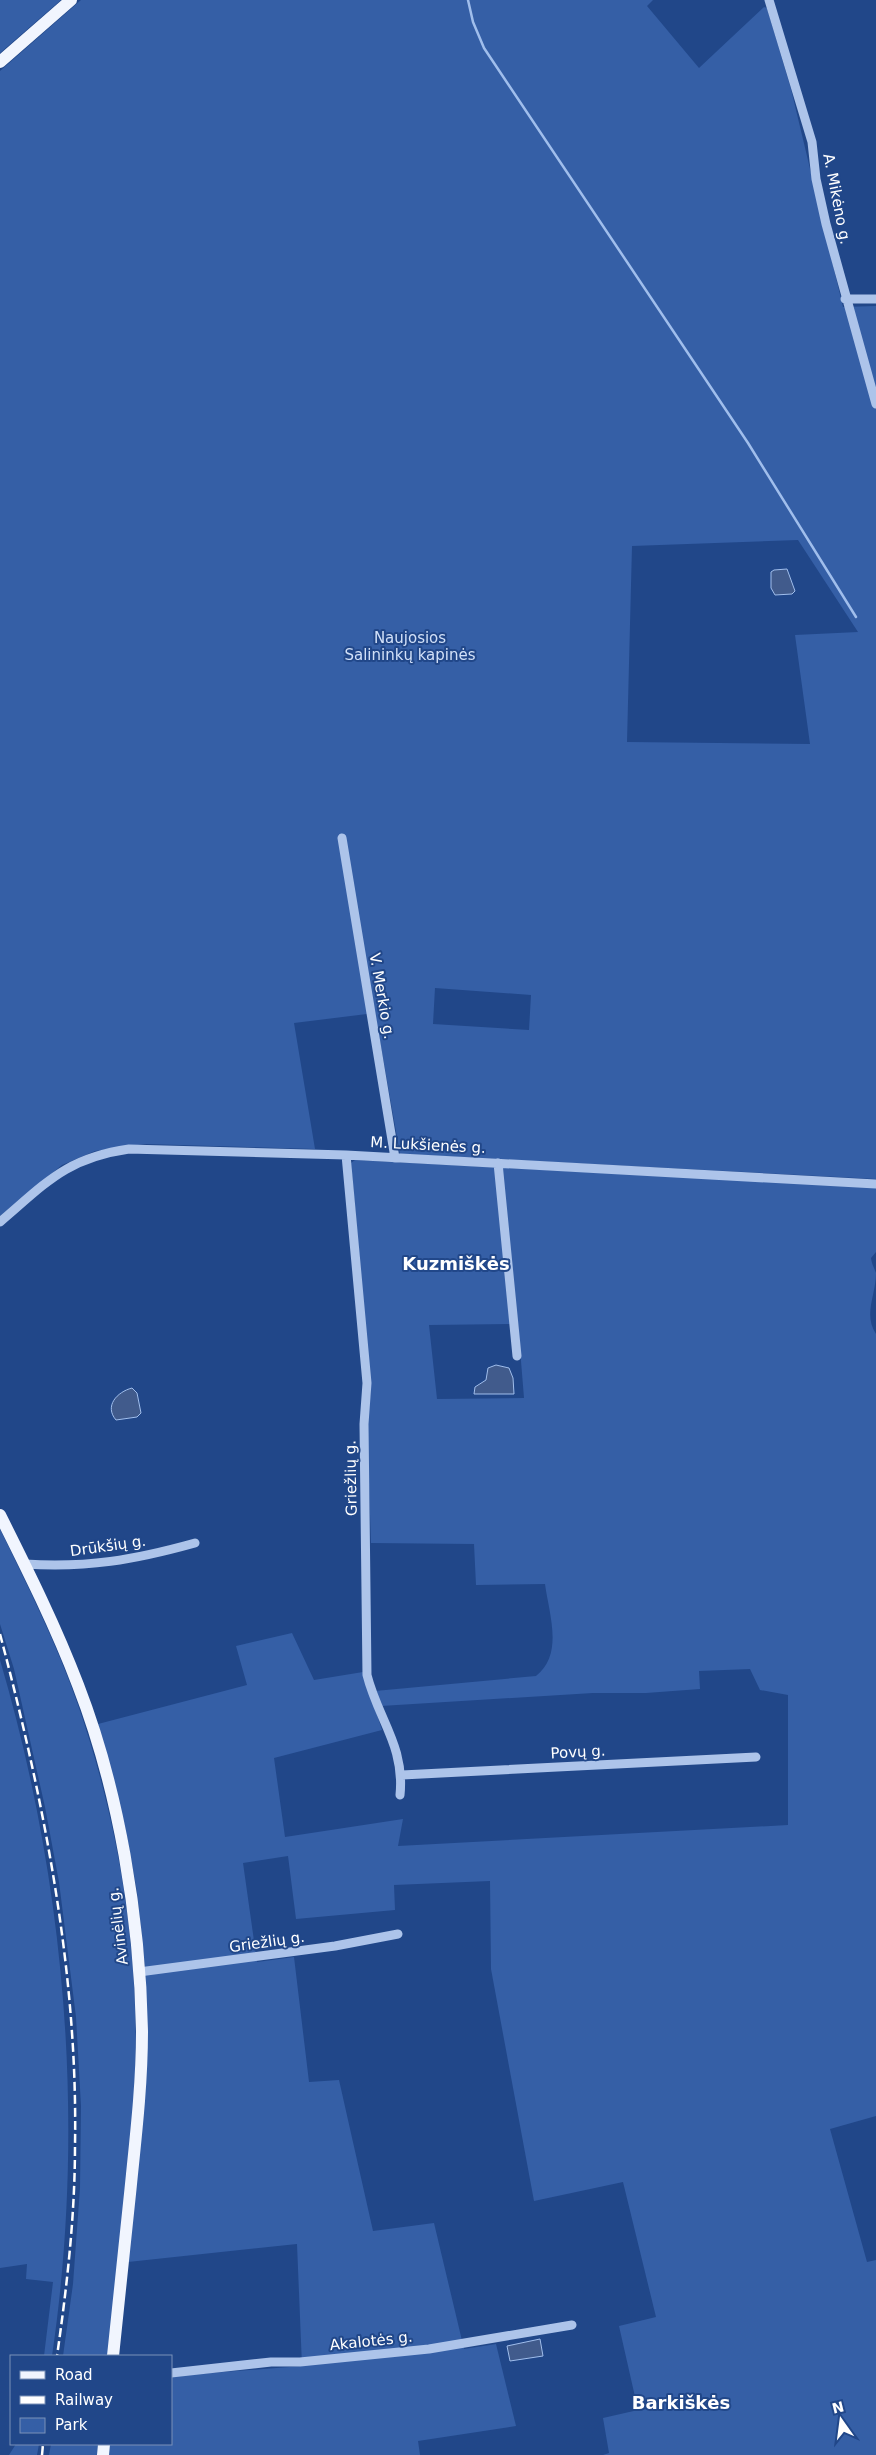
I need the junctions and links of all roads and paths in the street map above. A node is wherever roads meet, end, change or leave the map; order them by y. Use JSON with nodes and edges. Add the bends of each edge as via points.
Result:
{"nodes":[{"id":1,"x":70,"y":0,"type":"edge"},
{"id":2,"x":769,"y":0,"type":"edge"},
{"id":3,"x":0,"y":62,"type":"edge"},
{"id":4,"x":846,"y":299,"type":"junction"},
{"id":5,"x":876,"y":299,"type":"edge"},
{"id":6,"x":876,"y":404,"type":"edge"},
{"id":7,"x":342,"y":838,"type":"dead end"},
{"id":8,"x":346,"y":1155,"type":"junction"},
{"id":9,"x":395,"y":1158,"type":"junction"},
{"id":10,"x":498,"y":1163,"type":"junction"},
{"id":11,"x":876,"y":1184,"type":"edge"},
{"id":12,"x":0,"y":1222,"type":"edge"},
{"id":13,"x":518,"y":1356,"type":"dead end"},
{"id":14,"x":0,"y":1515,"type":"edge"},
{"id":15,"x":195,"y":1543,"type":"dead end"},
{"id":16,"x":24,"y":1564,"type":"junction"},
{"id":17,"x":756,"y":1757,"type":"dead end"},
{"id":18,"x":402,"y":1775,"type":"junction"},
{"id":19,"x":400,"y":1795,"type":"dead end"},
{"id":20,"x":398,"y":1934,"type":"dead end"},
{"id":21,"x":139,"y":1972,"type":"junction"},
{"id":22,"x":572,"y":2325,"type":"dead end"},
{"id":23,"x":113,"y":2355,"type":"edge"},
{"id":24,"x":172,"y":2372,"type":"edge"}],
"edges":[{"from":1,"to":3,"type":"main road"},
{"from":2,"to":4,"type":"street","name":"A. Mikėno g.","via":[[812,142],[816,179]]},
{"from":4,"to":5,"type":"street"},
{"from":4,"to":6,"type":"street","name":"A. Mikėno g."},
{"from":7,"to":9,"type":"street","name":"V. Merkio g."},
{"from":8,"to":9,"type":"street","name":"M. Lukšienės g."},
{"from":8,"to":12,"type":"street","name":"M. Lukšienės g.","via":[[115,1151],[77,1162],[59,1172]]},
{"from":8,"to":18,"type":"street","name":"Griežlių g.","via":[[367,1383],[364,1424],[367,1675],[395,1746]]},
{"from":9,"to":10,"type":"street","name":"M. Lukšienės g."},
{"from":10,"to":11,"type":"street","name":"M. Lukšienės g."},
{"from":10,"to":13,"type":"street"},
{"from":14,"to":16,"type":"main road","name":"Avinėlių g."},
{"from":15,"to":16,"type":"street","name":"Drūkšių g.","via":[[131,1559],[87,1565]]},
{"from":16,"to":21,"type":"main road","name":"Avinėlių g.","via":[[79,1687],[113,1800],[129,1881]]},
{"from":17,"to":18,"type":"street","name":"Povų g."},
{"from":18,"to":19,"type":"street","name":"Griežlių g."},
{"from":20,"to":21,"type":"street","name":"Griežlių g.","via":[[335,1946]]},
{"from":21,"to":23,"type":"main road","name":"Avinėlių g.","via":[[140,2091]]},
{"from":22,"to":24,"type":"street","name":"Akalotės g.","via":[[430,2349]]}]}
